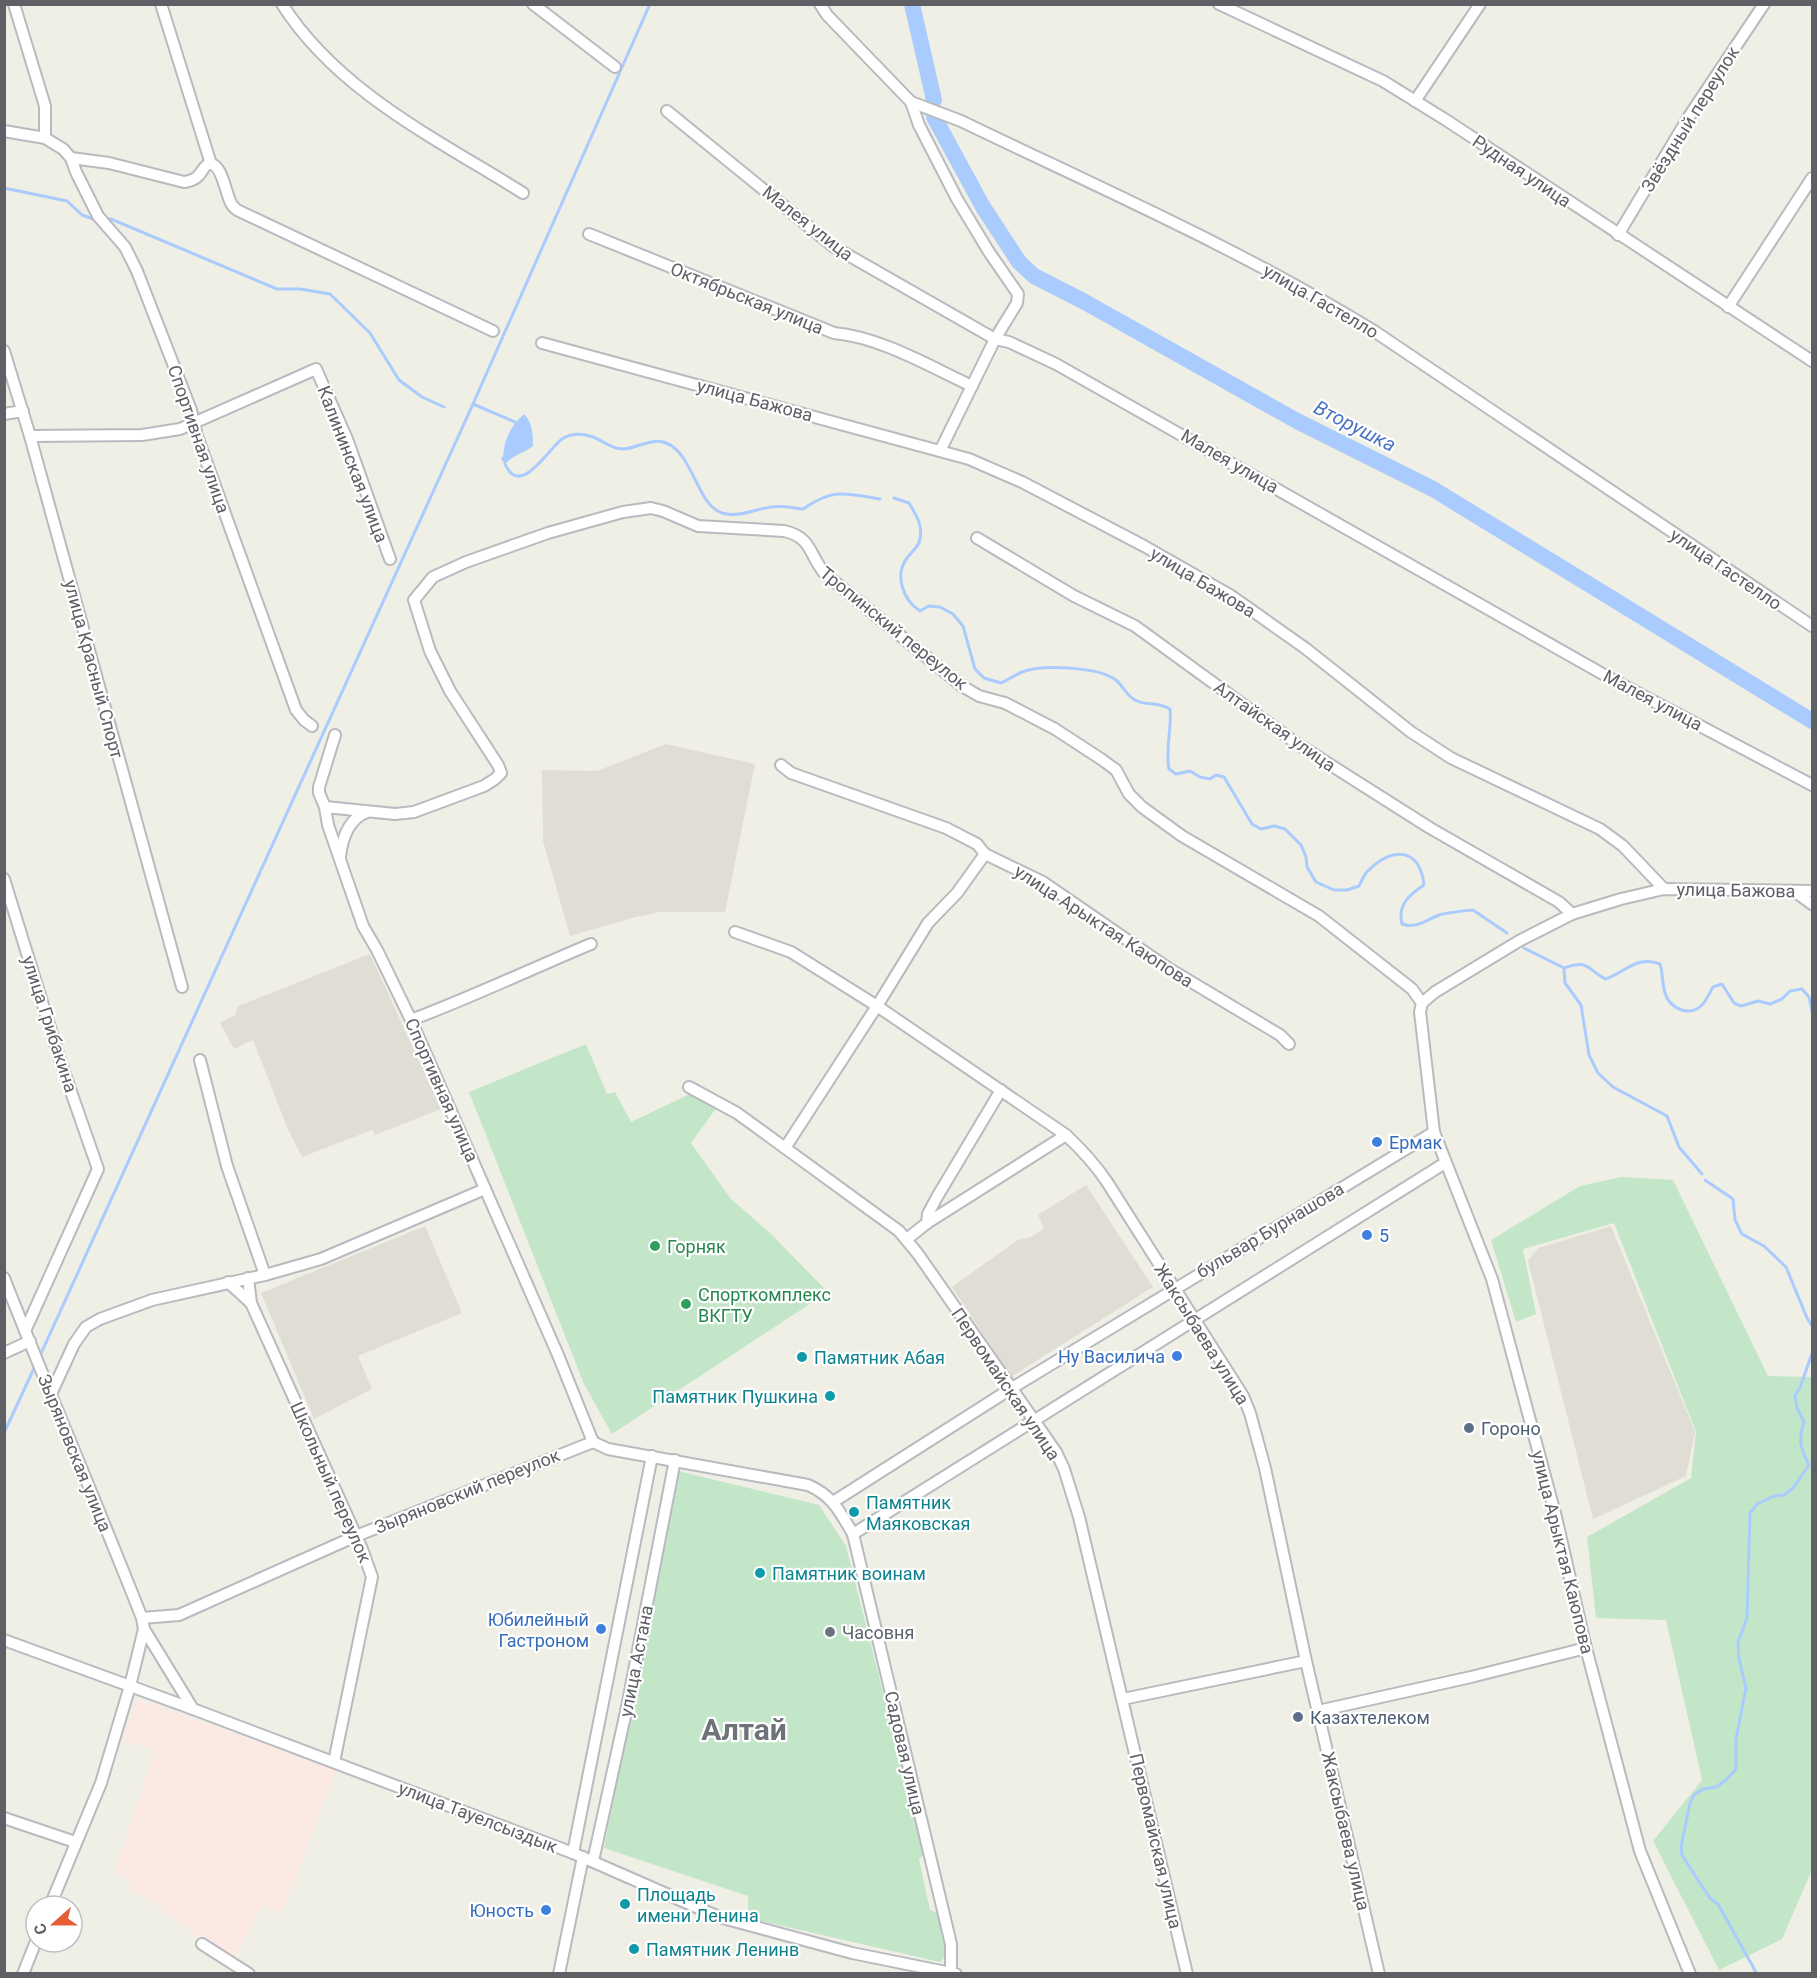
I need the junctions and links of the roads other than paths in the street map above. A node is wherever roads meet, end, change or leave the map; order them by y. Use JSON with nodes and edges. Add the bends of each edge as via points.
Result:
{"nodes":[{"id":1,"x":14,"y":4,"type":"edge"},
{"id":2,"x":161,"y":4,"type":"edge"},
{"id":3,"x":282,"y":4,"type":"edge"},
{"id":4,"x":533,"y":4,"type":"edge"},
{"id":5,"x":820,"y":4,"type":"edge"},
{"id":6,"x":1219,"y":4,"type":"edge"},
{"id":7,"x":1480,"y":4,"type":"edge"},
{"id":8,"x":1764,"y":4,"type":"edge"},
{"id":9,"x":615,"y":67,"type":"dead end"},
{"id":10,"x":1415,"y":101,"type":"junction"},
{"id":11,"x":911,"y":102,"type":"junction"},
{"id":12,"x":667,"y":111,"type":"dead end"},
{"id":13,"x":4,"y":131,"type":"edge"},
{"id":14,"x":45,"y":138,"type":"junction"},
{"id":15,"x":71,"y":158,"type":"junction"},
{"id":16,"x":212,"y":164,"type":"junction"},
{"id":17,"x":1812,"y":178,"type":"edge"},
{"id":18,"x":523,"y":193,"type":"dead end"},
{"id":19,"x":589,"y":234,"type":"dead end"},
{"id":20,"x":1618,"y":235,"type":"junction"},
{"id":21,"x":1728,"y":307,"type":"junction"},
{"id":22,"x":493,"y":331,"type":"dead end"},
{"id":23,"x":995,"y":339,"type":"junction"},
{"id":24,"x":542,"y":343,"type":"dead end"},
{"id":25,"x":4,"y":351,"type":"edge"},
{"id":26,"x":1812,"y":361,"type":"edge"},
{"id":27,"x":972,"y":386,"type":"junction"},
{"id":28,"x":23,"y":411,"type":"junction"},
{"id":29,"x":4,"y":414,"type":"edge"},
{"id":30,"x":193,"y":423,"type":"junction"},
{"id":31,"x":30,"y":436,"type":"junction"},
{"id":32,"x":940,"y":451,"type":"junction"},
{"id":33,"x":977,"y":538,"type":"dead end"},
{"id":34,"x":390,"y":559,"type":"dead end"},
{"id":35,"x":1812,"y":626,"type":"edge"},
{"id":36,"x":312,"y":726,"type":"dead end"},
{"id":37,"x":334,"y":735,"type":"dead end"},
{"id":38,"x":782,"y":765,"type":"dead end"},
{"id":39,"x":1812,"y":785,"type":"edge"},
{"id":40,"x":325,"y":807,"type":"junction"},
{"id":41,"x":367,"y":812,"type":"junction"},
{"id":42,"x":985,"y":854,"type":"junction"},
{"id":43,"x":340,"y":858,"type":"junction"},
{"id":44,"x":4,"y":879,"type":"edge"},
{"id":45,"x":1664,"y":889,"type":"junction"},
{"id":46,"x":1794,"y":891,"type":"junction"},
{"id":47,"x":1812,"y":891,"type":"edge"},
{"id":48,"x":1812,"y":904,"type":"edge"},
{"id":49,"x":1572,"y":914,"type":"junction"},
{"id":50,"x":735,"y":932,"type":"dead end"},
{"id":51,"x":591,"y":944,"type":"dead end"},
{"id":52,"x":182,"y":987,"type":"dead end"},
{"id":53,"x":1422,"y":1003,"type":"junction"},
{"id":54,"x":878,"y":1006,"type":"junction"},
{"id":55,"x":411,"y":1020,"type":"junction"},
{"id":56,"x":1289,"y":1044,"type":"dead end"},
{"id":57,"x":200,"y":1060,"type":"dead end"},
{"id":58,"x":689,"y":1087,"type":"dead end"},
{"id":59,"x":1001,"y":1090,"type":"junction"},
{"id":60,"x":1434,"y":1132,"type":"junction"},
{"id":61,"x":1066,"y":1135,"type":"junction"},
{"id":62,"x":785,"y":1148,"type":"junction"},
{"id":63,"x":1445,"y":1163,"type":"junction"},
{"id":64,"x":485,"y":1189,"type":"junction"},
{"id":65,"x":927,"y":1223,"type":"junction"},
{"id":66,"x":907,"y":1239,"type":"junction"},
{"id":67,"x":265,"y":1275,"type":"junction"},
{"id":68,"x":4,"y":1278,"type":"edge"},
{"id":69,"x":248,"y":1278,"type":"junction"},
{"id":70,"x":228,"y":1282,"type":"junction"},
{"id":71,"x":1174,"y":1288,"type":"junction"},
{"id":72,"x":251,"y":1303,"type":"junction"},
{"id":73,"x":1194,"y":1319,"type":"junction"},
{"id":74,"x":28,"y":1336,"type":"junction"},
{"id":75,"x":4,"y":1353,"type":"edge"},
{"id":76,"x":1012,"y":1388,"type":"junction"},
{"id":77,"x":51,"y":1394,"type":"junction"},
{"id":78,"x":1034,"y":1421,"type":"junction"},
{"id":79,"x":593,"y":1442,"type":"junction"},
{"id":80,"x":652,"y":1456,"type":"junction"},
{"id":81,"x":675,"y":1461,"type":"junction"},
{"id":82,"x":833,"y":1502,"type":"junction"},
{"id":83,"x":853,"y":1533,"type":"junction"},
{"id":84,"x":356,"y":1536,"type":"junction"},
{"id":85,"x":143,"y":1623,"type":"junction"},
{"id":86,"x":4,"y":1640,"type":"edge"},
{"id":87,"x":1586,"y":1648,"type":"junction"},
{"id":88,"x":1306,"y":1661,"type":"junction"},
{"id":89,"x":130,"y":1686,"type":"junction"},
{"id":90,"x":1123,"y":1699,"type":"junction"},
{"id":91,"x":193,"y":1709,"type":"junction"},
{"id":92,"x":1318,"y":1711,"type":"junction"},
{"id":93,"x":334,"y":1762,"type":"junction"},
{"id":94,"x":4,"y":1818,"type":"edge"},
{"id":95,"x":75,"y":1842,"type":"junction"},
{"id":96,"x":583,"y":1857,"type":"junction"},
{"id":97,"x":55,"y":1894,"type":"edge"},
{"id":98,"x":202,"y":1944,"type":"dead end"},
{"id":99,"x":31,"y":1954,"type":"edge"},
{"id":100,"x":953,"y":1973,"type":"edge"},
{"id":101,"x":23,"y":1974,"type":"edge"},
{"id":102,"x":249,"y":1974,"type":"edge"},
{"id":103,"x":560,"y":1974,"type":"edge"},
{"id":104,"x":1187,"y":1974,"type":"edge"},
{"id":105,"x":1379,"y":1974,"type":"edge"},
{"id":106,"x":1690,"y":1974,"type":"edge"}],
"edges":[{"from":1,"to":14,"type":"street","via":[[45,106]]},
{"from":2,"to":16,"type":"street"},
{"from":3,"to":18,"type":"street","via":[[298,30],[327,62],[379,103]]},
{"from":4,"to":9,"type":"street"},
{"from":5,"to":11,"type":"street","name":"улица Гастелло"},
{"from":6,"to":10,"type":"street","name":"Рудная улица","via":[[1383,81]]},
{"from":7,"to":10,"type":"street"},
{"from":8,"to":20,"type":"street","name":"Звёздный переулок","via":[[1688,118]]},
{"from":10,"to":20,"type":"street","name":"Рудная улица"},
{"from":11,"to":23,"type":"street","via":[[957,199],[1018,294],[1017,303]]},
{"from":11,"to":35,"type":"street","name":"улица Гастелло","via":[[961,121],[1316,295]]},
{"from":12,"to":23,"type":"street","name":"Малея улица","via":[[834,247]]},
{"from":13,"to":14,"type":"street"},
{"from":14,"to":15,"type":"street"},
{"from":15,"to":16,"type":"street","via":[[110,163],[184,182],[196,179]]},
{"from":15,"to":30,"type":"street","name":"Спортивная улица","via":[[100,219],[125,247],[137,271]]},
{"from":16,"to":22,"type":"street","via":[[216,165],[237,210]]},
{"from":17,"to":21,"type":"street"},
{"from":19,"to":27,"type":"street","name":"Октябрьская улица","via":[[834,333],[854,335],[884,346]]},
{"from":20,"to":21,"type":"street","name":"Рудная улица"},
{"from":21,"to":26,"type":"street","name":"Рудная улица"},
{"from":23,"to":27,"type":"street"},
{"from":23,"to":39,"type":"street","name":"Малея улица","via":[[1056,363],[1615,681]]},
{"from":24,"to":32,"type":"street","name":"улица Бажова"},
{"from":25,"to":28,"type":"street","name":"улица Красный Спорт"},
{"from":27,"to":32,"type":"street"},
{"from":28,"to":29,"type":"street"},
{"from":28,"to":31,"type":"street","name":"улица Красный Спорт"},
{"from":30,"to":31,"type":"street","via":[[142,435]]},
{"from":30,"to":34,"type":"street","name":"Калининская улица","via":[[316,369],[347,439]]},
{"from":30,"to":36,"type":"street","name":"Спортивная улица","via":[[296,710]]},
{"from":31,"to":52,"type":"street","name":"улица Красный Спорт"},
{"from":32,"to":45,"type":"street","name":"улица Бажова","via":[[1022,482],[1230,595],[1451,758],[1600,828]]},
{"from":33,"to":49,"type":"street","name":"Алтайская улица","via":[[1074,596],[1135,626],[1296,743],[1430,828],[1559,902]]},
{"from":37,"to":40,"type":"street","name":"Спортивная улица","via":[[319,787]]},
{"from":38,"to":42,"type":"street","name":"улица Арыктая Каюпова","via":[[791,773],[946,828],[977,844]]},
{"from":40,"to":41,"type":"street"},
{"from":40,"to":43,"type":"street","name":"Спортивная улица"},
{"from":41,"to":43,"type":"street","via":[[352,821]]},
{"from":41,"to":53,"type":"street","name":"Тропинский переулок","via":[[414,812],[484,786],[501,773],[430,651],[414,600],[433,577],[548,533],[651,508],[714,529],[784,531],[796,534],[808,544],[825,574],[962,686],[1055,729],[1116,770],[1129,794],[1142,807],[1182,836],[1319,916],[1412,989]]},
{"from":42,"to":54,"type":"street","via":[[957,893],[928,923]]},
{"from":42,"to":56,"type":"street","name":"улица Арыктая Каюпова","via":[[1043,882],[1168,968]]},
{"from":43,"to":55,"type":"street","name":"Спортивная улица","via":[[363,926]]},
{"from":44,"to":74,"type":"street","name":"улица Грибакина","via":[[98,1169]]},
{"from":45,"to":46,"type":"street","name":"улица Бажова"},
{"from":45,"to":49,"type":"street"},
{"from":46,"to":47,"type":"street","name":"улица Бажова"},
{"from":46,"to":48,"type":"street"},
{"from":49,"to":53,"type":"street","via":[[1519,941]]},
{"from":50,"to":54,"type":"street","name":"Жаксыбаева улица","via":[[791,952]]},
{"from":51,"to":55,"type":"street"},
{"from":53,"to":60,"type":"street","name":"улица Арыктая Каюпова"},
{"from":54,"to":59,"type":"street","name":"Жаксыбаева улица"},
{"from":54,"to":62,"type":"street"},
{"from":55,"to":64,"type":"street","name":"Спортивная улица"},
{"from":57,"to":67,"type":"street","via":[[227,1166]]},
{"from":58,"to":62,"type":"street","name":"Первомайская улица","via":[[737,1113]]},
{"from":59,"to":61,"type":"street","name":"Жаксыбаева улица"},
{"from":59,"to":65,"type":"street","via":[[937,1197]]},
{"from":60,"to":63,"type":"street","name":"улица Арыктая Каюпова"},
{"from":60,"to":71,"type":"street","name":"бульвар Бурнашова"},
{"from":61,"to":65,"type":"street"},
{"from":61,"to":71,"type":"street","name":"Жаксыбаева улица","via":[[1091,1159]]},
{"from":62,"to":66,"type":"street","name":"Первомайская улица"},
{"from":63,"to":73,"type":"street","name":"бульвар Бурнашова"},
{"from":63,"to":87,"type":"street","name":"улица Арыктая Каюпова","via":[[1492,1279],[1556,1517]]},
{"from":64,"to":67,"type":"street","via":[[321,1259]]},
{"from":64,"to":79,"type":"street","name":"Спортивная улица"},
{"from":65,"to":66,"type":"street"},
{"from":66,"to":76,"type":"street","name":"Первомайская улица"},
{"from":67,"to":69,"type":"street"},
{"from":68,"to":74,"type":"street","name":"Зыряновская улица"},
{"from":69,"to":70,"type":"street"},
{"from":69,"to":72,"type":"street","name":"Школьный переулок"},
{"from":70,"to":72,"type":"street"},
{"from":70,"to":77,"type":"street","via":[[152,1300],[100,1318],[86,1327],[74,1344]]},
{"from":71,"to":73,"type":"street","name":"Жаксыбаева улица"},
{"from":71,"to":76,"type":"street","name":"бульвар Бурнашова"},
{"from":72,"to":84,"type":"street","name":"Школьный переулок"},
{"from":73,"to":78,"type":"street","name":"бульвар Бурнашова"},
{"from":73,"to":88,"type":"street","name":"Жаксыбаева улица","via":[[1250,1413]]},
{"from":74,"to":75,"type":"street"},
{"from":74,"to":77,"type":"street","name":"Зыряновская улица"},
{"from":76,"to":78,"type":"street","name":"Первомайская улица"},
{"from":76,"to":82,"type":"street","name":"бульвар Бурнашова"},
{"from":77,"to":85,"type":"street","name":"Зыряновская улица"},
{"from":78,"to":83,"type":"street","name":"бульвар Бурнашова"},
{"from":78,"to":90,"type":"street","name":"Первомайская улица","via":[[1064,1469]]},
{"from":79,"to":80,"type":"street","via":[[608,1449]]},
{"from":79,"to":84,"type":"street","name":"Зыряновский переулок"},
{"from":80,"to":81,"type":"street"},
{"from":80,"to":96,"type":"street","name":"улица Астана"},
{"from":81,"to":82,"type":"street","via":[[808,1485]]},
{"from":81,"to":96,"type":"street","name":"улица Астана","via":[[627,1707]]},
{"from":82,"to":83,"type":"street","name":"Садовая улица"},
{"from":83,"to":100,"type":"street","name":"Садовая улица","via":[[951,1944]]},
{"from":84,"to":85,"type":"street","name":"Зыряновский переулок","via":[[179,1614]]},
{"from":84,"to":93,"type":"street","name":"Школьный переулок","via":[[372,1577]]},
{"from":85,"to":89,"type":"street"},
{"from":85,"to":91,"type":"street","name":"Зыряновская улица"},
{"from":86,"to":89,"type":"street","name":"улица Тауелсыздык"},
{"from":87,"to":92,"type":"street"},
{"from":87,"to":106,"type":"street","name":"улица Арыктая Каюпова","via":[[1640,1851]]},
{"from":88,"to":90,"type":"street"},
{"from":88,"to":92,"type":"street","name":"Жаксыбаева улица"},
{"from":89,"to":91,"type":"street","name":"улица Тауелсыздык"},
{"from":89,"to":95,"type":"street","via":[[100,1783]]},
{"from":90,"to":104,"type":"street","name":"Первомайская улица"},
{"from":91,"to":93,"type":"street","name":"улица Тауелсыздык"},
{"from":92,"to":105,"type":"street","name":"Жаксыбаева улица"},
{"from":93,"to":96,"type":"street","name":"улица Тауелсыздык"},
{"from":94,"to":95,"type":"street"},
{"from":95,"to":97,"type":"street"},
{"from":96,"to":100,"type":"street","name":"улица Тауелсыздык","via":[[719,1917],[852,1953]]},
{"from":96,"to":103,"type":"street","name":"улица Астана"},
{"from":98,"to":102,"type":"street"},
{"from":99,"to":101,"type":"street"}]}
